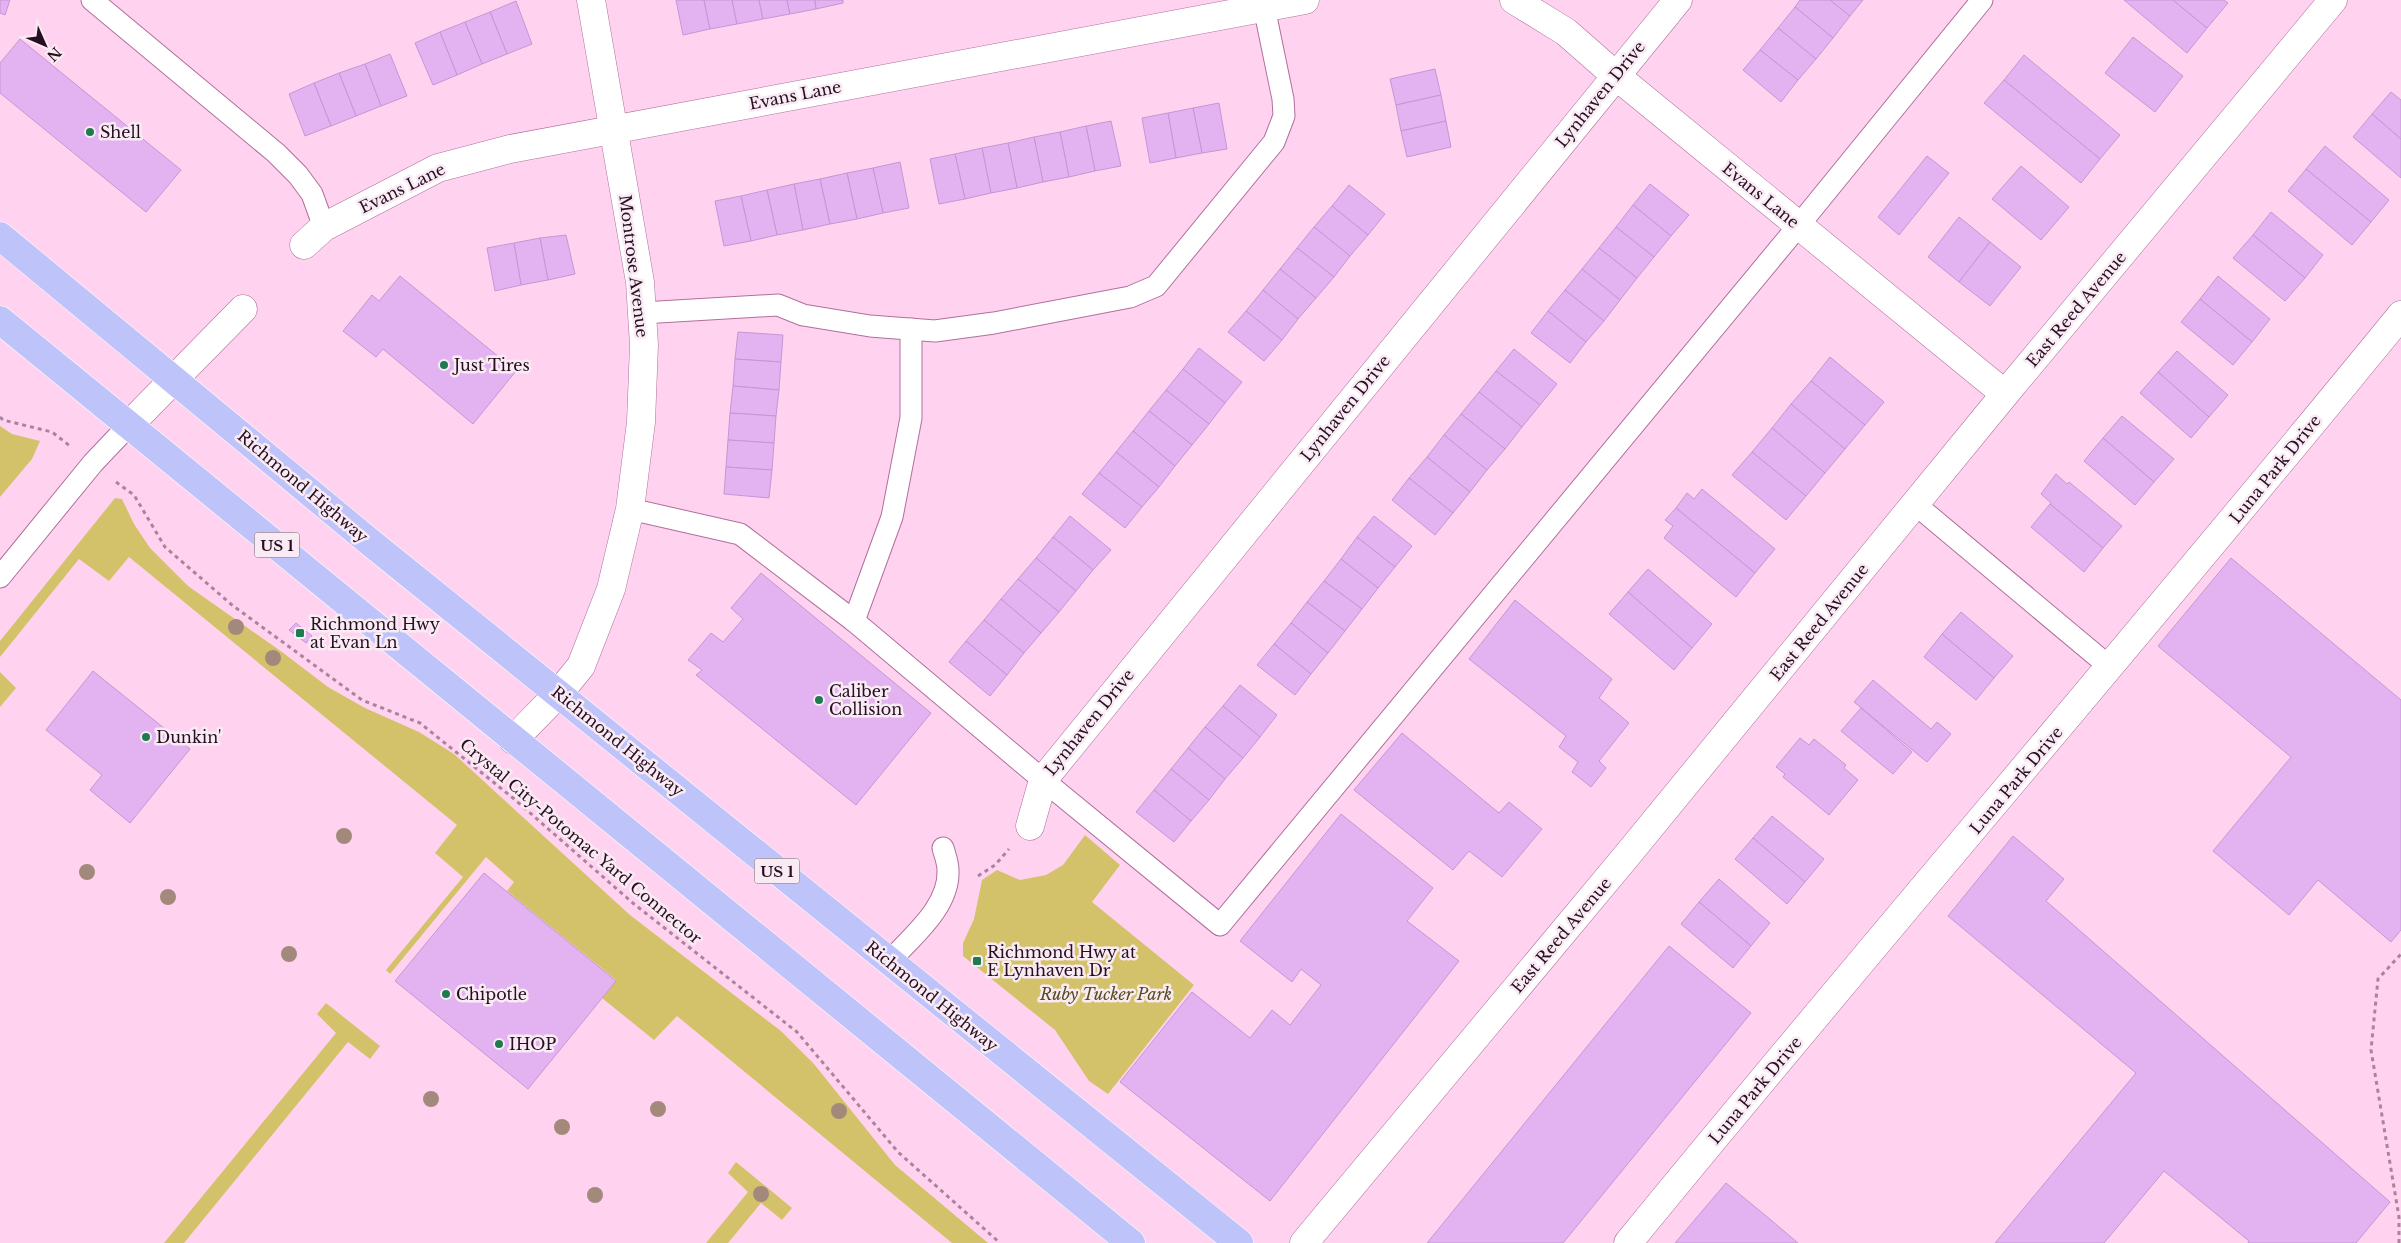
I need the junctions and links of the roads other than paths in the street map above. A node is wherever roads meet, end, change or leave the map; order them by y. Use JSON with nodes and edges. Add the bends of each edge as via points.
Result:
{"nodes":[{"id":1,"x":92,"y":0,"type":"edge"},
{"id":2,"x":592,"y":0,"type":"edge"},
{"id":3,"x":1306,"y":0,"type":"edge"},
{"id":4,"x":1514,"y":0,"type":"edge"},
{"id":5,"x":1678,"y":0,"type":"edge"},
{"id":6,"x":1982,"y":0,"type":"edge"},
{"id":7,"x":2332,"y":0,"type":"edge"},
{"id":8,"x":1264,"y":8,"type":"junction"},
{"id":9,"x":1615,"y":76,"type":"junction"},
{"id":10,"x":615,"y":129,"type":"junction"},
{"id":11,"x":1799,"y":225,"type":"junction"},
{"id":12,"x":324,"y":227,"type":"junction"},
{"id":13,"x":0,"y":236,"type":"edge"},
{"id":14,"x":304,"y":245,"type":"dead end"},
{"id":15,"x":243,"y":309,"type":"dead end"},
{"id":16,"x":642,"y":313,"type":"junction"},
{"id":17,"x":2401,"y":315,"type":"edge"},
{"id":18,"x":0,"y":320,"type":"edge"},
{"id":19,"x":911,"y":329,"type":"junction"},
{"id":20,"x":173,"y":378,"type":"junction"},
{"id":21,"x":2005,"y":394,"type":"junction"},
{"id":22,"x":130,"y":424,"type":"junction"},
{"id":23,"x":1915,"y":504,"type":"junction"},
{"id":24,"x":630,"y":509,"type":"junction"},
{"id":25,"x":0,"y":577,"type":"edge"},
{"id":26,"x":854,"y":621,"type":"junction"},
{"id":27,"x":2111,"y":668,"type":"junction"},
{"id":28,"x":559,"y":693,"type":"junction"},
{"id":29,"x":513,"y":740,"type":"junction"},
{"id":30,"x":1042,"y":780,"type":"junction"},
{"id":31,"x":1030,"y":826,"type":"road end"},
{"id":32,"x":943,"y":848,"type":"dead end"},
{"id":33,"x":889,"y":962,"type":"junction"},
{"id":34,"x":1129,"y":1241,"type":"edge"},
{"id":35,"x":1239,"y":1243,"type":"edge"},
{"id":36,"x":1304,"y":1243,"type":"edge"},
{"id":37,"x":1628,"y":1243,"type":"edge"}],
"edges":[{"from":1,"to":12,"type":"lane","via":[[282,159],[312,194]]},
{"from":2,"to":10,"type":"street","name":"Montrose Avenue"},
{"from":3,"to":8,"type":"street","name":"Evans Lane"},
{"from":4,"to":9,"type":"street","name":"Evans Lane","via":[[1566,32]]},
{"from":5,"to":9,"type":"street","name":"Lynhaven Drive"},
{"from":6,"to":11,"type":"lane"},
{"from":7,"to":21,"type":"street","name":"East Reed Avenue"},
{"from":8,"to":10,"type":"street","name":"Evans Lane"},
{"from":8,"to":19,"type":"lane","via":[[1283,99],[1284,116],[1274,142],[1156,286],[1130,298],[994,324],[934,331]]},
{"from":9,"to":11,"type":"street","name":"Evans Lane"},
{"from":9,"to":30,"type":"street","name":"Lynhaven Drive"},
{"from":10,"to":12,"type":"street","name":"Evans Lane","via":[[510,149],[438,168]]},
{"from":10,"to":16,"type":"street","name":"Montrose Avenue","via":[[640,282]]},
{"from":11,"to":21,"type":"street","name":"Evans Lane"},
{"from":11,"to":30,"type":"lane","via":[[1220,925]]},
{"from":12,"to":14,"type":"street","name":"Evans Lane"},
{"from":13,"to":20,"type":"highway","name":"Richmond Highway","number":"US 1"},
{"from":15,"to":20,"type":"street"},
{"from":16,"to":19,"type":"lane","via":[[778,305],[802,315]]},
{"from":16,"to":24,"type":"street","name":"Montrose Avenue","via":[[644,393]]},
{"from":17,"to":27,"type":"street","name":"Luna Park Drive"},
{"from":18,"to":22,"type":"highway","number":"US 1"},
{"from":19,"to":26,"type":"lane","via":[[911,418],[892,517]]},
{"from":20,"to":22,"type":"street"},
{"from":20,"to":28,"type":"highway","name":"Richmond Highway","number":"US 1"},
{"from":21,"to":23,"type":"street","name":"East Reed Avenue"},
{"from":22,"to":25,"type":"lane"},
{"from":22,"to":29,"type":"highway","number":"US 1"},
{"from":23,"to":27,"type":"lane"},
{"from":23,"to":36,"type":"street","name":"East Reed Avenue"},
{"from":24,"to":26,"type":"lane","via":[[740,534]]},
{"from":24,"to":28,"type":"street","name":"Montrose Avenue","via":[[607,597],[580,666]]},
{"from":26,"to":30,"type":"lane"},
{"from":27,"to":37,"type":"street","name":"Luna Park Drive"},
{"from":28,"to":29,"type":"street","name":"Montrose Avenue"},
{"from":28,"to":33,"type":"highway","name":"Richmond Highway","number":"US 1"},
{"from":29,"to":34,"type":"highway","number":"US 1"},
{"from":30,"to":31,"type":"street","name":"Lynhaven Drive"},
{"from":32,"to":33,"type":"lane","via":[[948,871],[944,893],[934,913]]},
{"from":33,"to":35,"type":"highway","name":"Richmond Highway","number":"US 1"}]}
